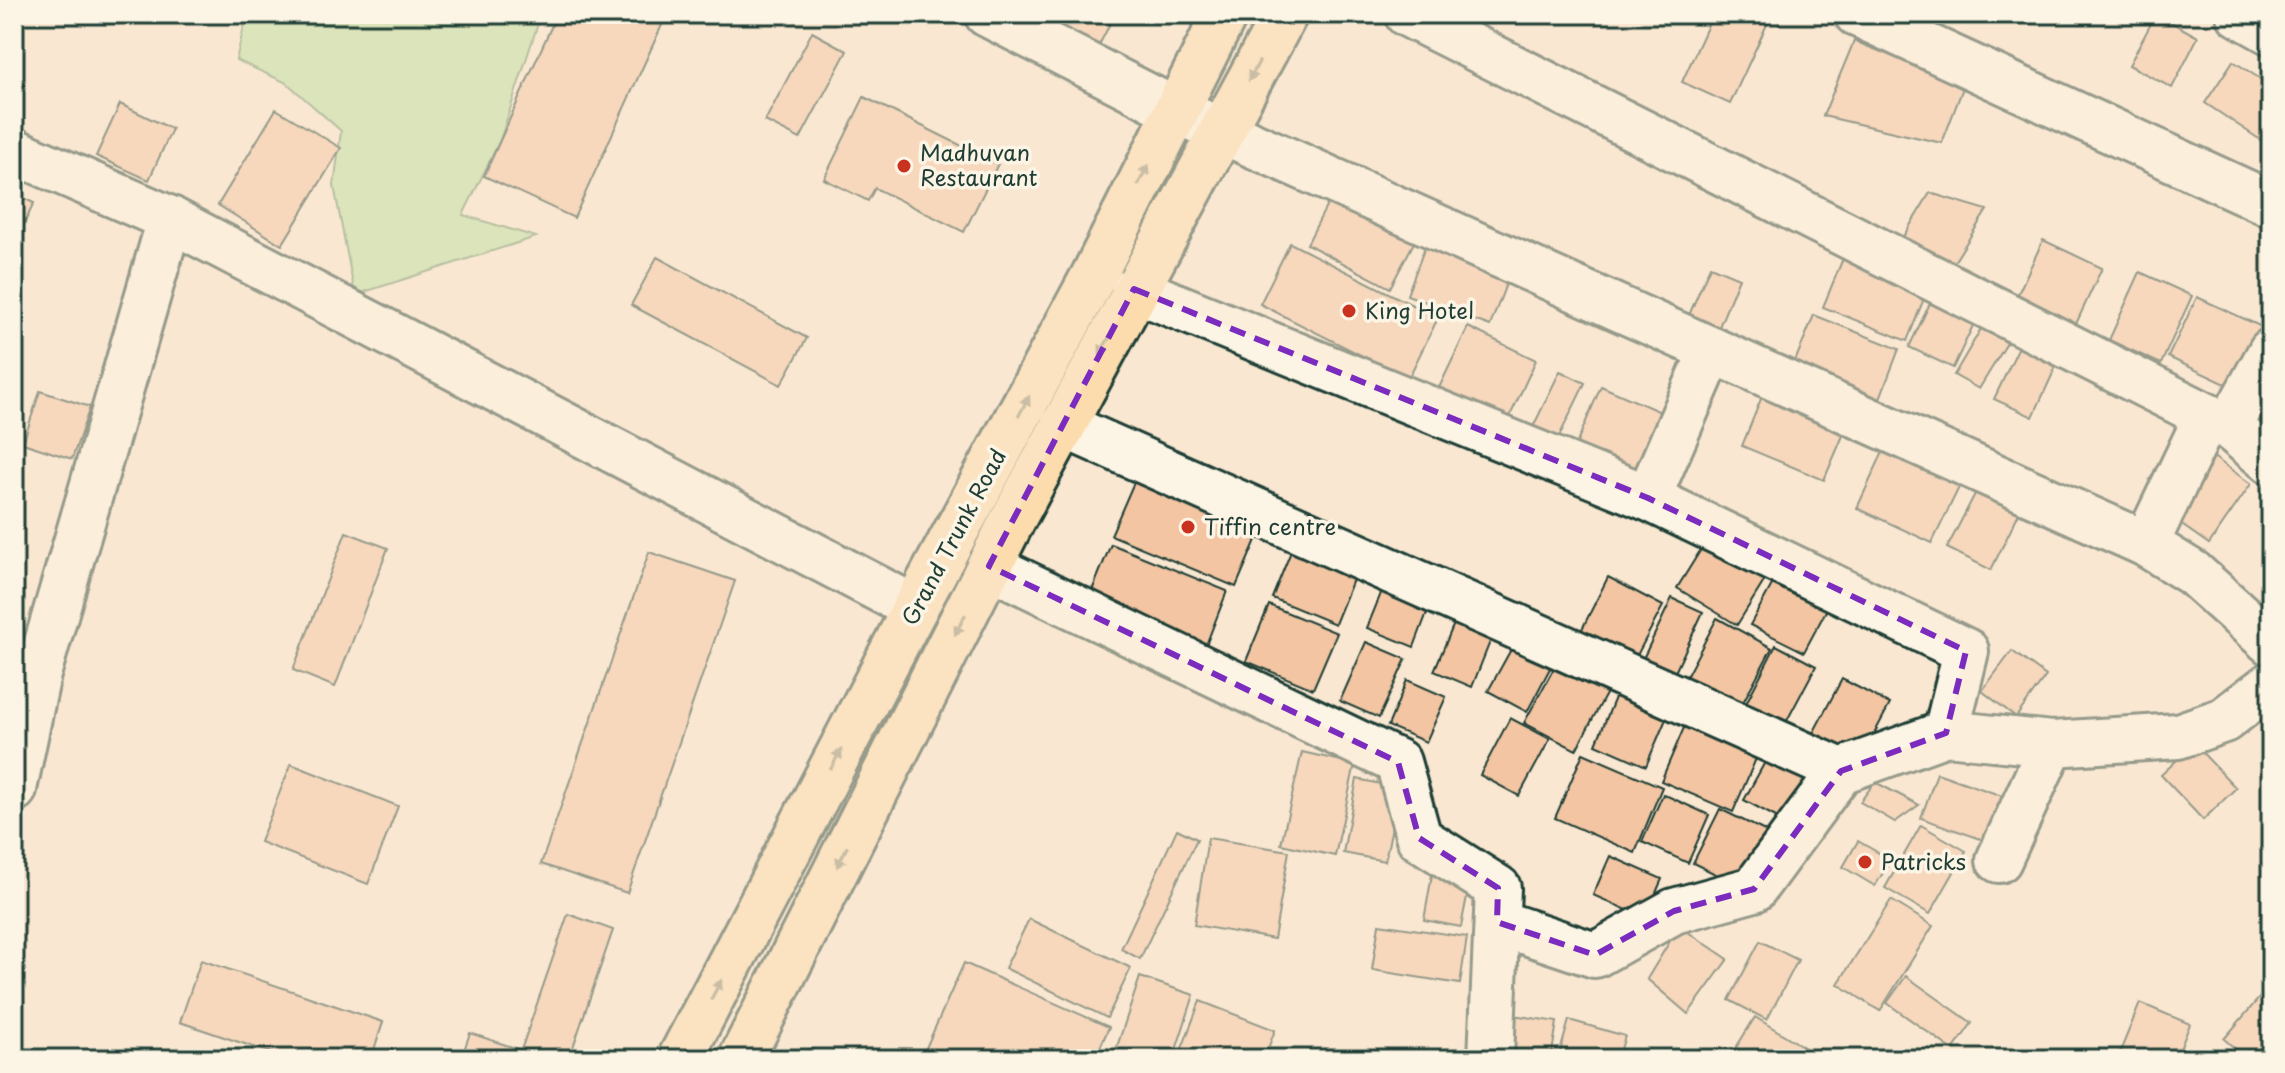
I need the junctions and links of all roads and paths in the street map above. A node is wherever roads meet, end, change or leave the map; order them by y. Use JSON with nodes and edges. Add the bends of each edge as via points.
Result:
{"nodes":[{"id":1,"x":987,"y":14,"type":"edge"},
{"id":2,"x":1225,"y":14,"type":"edge"},
{"id":3,"x":1285,"y":14,"type":"edge"},
{"id":4,"x":1407,"y":14,"type":"edge"},
{"id":5,"x":1857,"y":14,"type":"edge"},
{"id":6,"x":2239,"y":14,"type":"edge"},
{"id":7,"x":2271,"y":32,"type":"edge"},
{"id":8,"x":1175,"y":110,"type":"junction"},
{"id":9,"x":1223,"y":129,"type":"junction"},
{"id":10,"x":14,"y":151,"type":"edge"},
{"id":11,"x":2271,"y":204,"type":"edge"},
{"id":12,"x":170,"y":219,"type":"junction"},
{"id":13,"x":1134,"y":289,"type":"junction"},
{"id":14,"x":1712,"y":350,"type":"junction"},
{"id":15,"x":2271,"y":351,"type":"edge"},
{"id":16,"x":2218,"y":422,"type":"junction"},
{"id":17,"x":1063,"y":425,"type":"junction"},
{"id":18,"x":2271,"y":462,"type":"edge"},
{"id":19,"x":1648,"y":498,"type":"junction"},
{"id":20,"x":2146,"y":544,"type":"junction"},
{"id":21,"x":989,"y":566,"type":"junction"},
{"id":22,"x":915,"y":608,"type":"junction"},
{"id":23,"x":2271,"y":643,"type":"edge"},
{"id":24,"x":26,"y":670,"type":"edge"},
{"id":25,"x":2271,"y":684,"type":"edge"},
{"id":26,"x":1946,"y":733,"type":"junction"},
{"id":27,"x":2052,"y":744,"type":"junction"},
{"id":28,"x":1841,"y":771,"type":"junction"},
{"id":29,"x":14,"y":789,"type":"edge"},
{"id":30,"x":1999,"y":860,"type":"dead end"},
{"id":31,"x":1497,"y":922,"type":"junction"},
{"id":32,"x":680,"y":1059,"type":"edge"},
{"id":33,"x":741,"y":1059,"type":"edge"},
{"id":34,"x":1491,"y":1059,"type":"edge"}],
"edges":[{"from":1,"to":8,"type":"street"},
{"from":2,"to":8,"type":"main road","name":"Grand Trunk Road"},
{"from":3,"to":9,"type":"main road","name":"Grand Trunk Road","one_way":true},
{"from":4,"to":16,"type":"street"},
{"from":5,"to":11,"type":"street"},
{"from":6,"to":7,"type":"street"},
{"from":8,"to":9,"type":"street"},
{"from":22,"to":8,"type":"main road","name":"Grand Trunk Road","one_way":true,"via":[[1094,275]]},
{"from":9,"to":13,"type":"main road","name":"Grand Trunk Road"},
{"from":9,"to":14,"type":"street"},
{"from":10,"to":12,"type":"street"},
{"from":12,"to":22,"type":"street"},
{"from":12,"to":24,"type":"street"},
{"from":13,"to":17,"type":"main road","name":"Grand Trunk Road","one_way":true},
{"from":13,"to":19,"type":"street"},
{"from":14,"to":19,"type":"street"},
{"from":14,"to":20,"type":"street"},
{"from":15,"to":16,"type":"street"},
{"from":16,"to":18,"type":"street"},
{"from":16,"to":20,"type":"street"},
{"from":17,"to":21,"type":"main road","name":"Grand Trunk Road"},
{"from":17,"to":28,"type":"street"},
{"from":19,"to":26,"type":"street","via":[[1966,651]]},
{"from":20,"to":23,"type":"street","via":[[2193,573]]},
{"from":21,"to":31,"type":"street","via":[[1398,762],[1419,838],[1498,888]]},
{"from":21,"to":33,"type":"main road","name":"Grand Trunk Road","one_way":true},
{"from":32,"to":22,"type":"main road","name":"Grand Trunk Road","one_way":true},
{"from":24,"to":29,"type":"street"},
{"from":25,"to":27,"type":"street","via":[[2204,730]]},
{"from":26,"to":27,"type":"street"},
{"from":26,"to":28,"type":"street"},
{"from":27,"to":30,"type":"street"},
{"from":28,"to":31,"type":"street","via":[[1754,889],[1674,911],[1595,955]]},
{"from":31,"to":34,"type":"street"}]}
